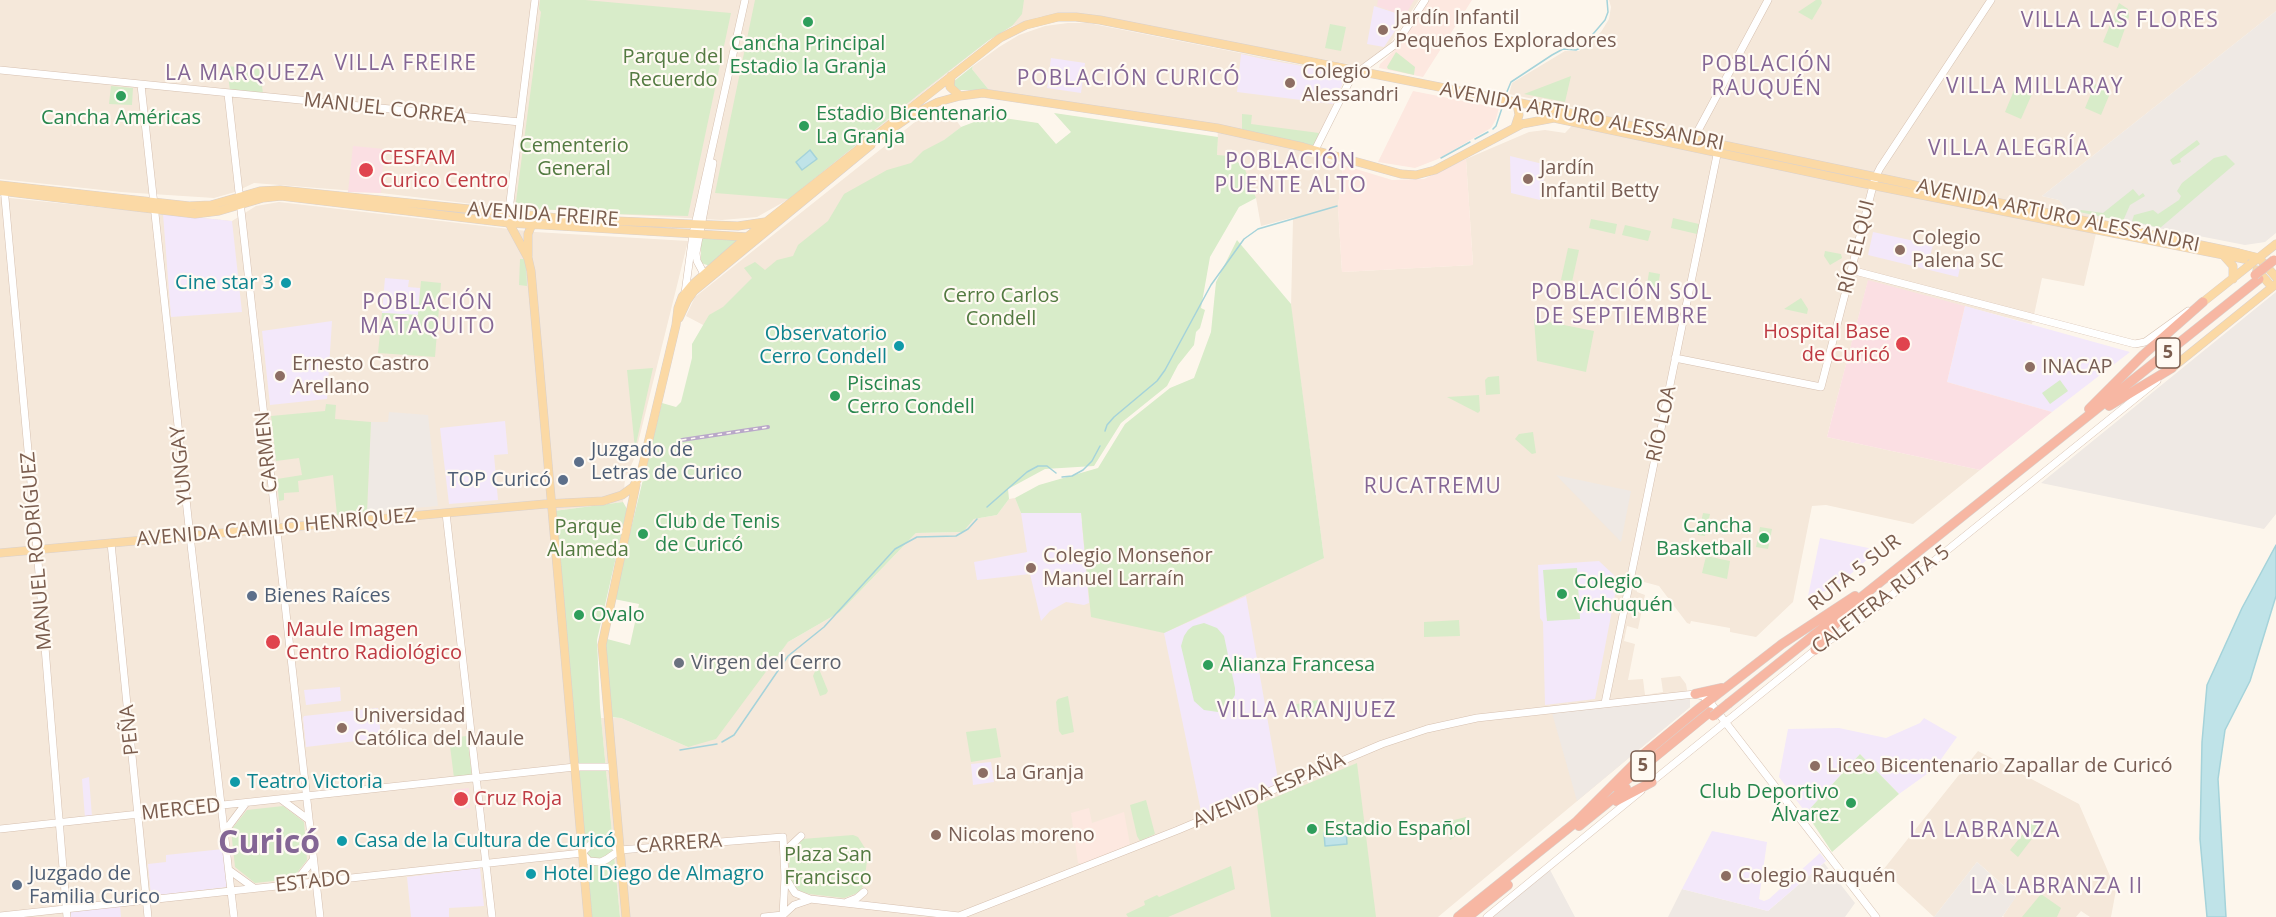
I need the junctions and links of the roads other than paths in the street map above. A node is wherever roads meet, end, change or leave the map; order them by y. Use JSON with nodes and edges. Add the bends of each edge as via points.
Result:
{"nodes":[{"id":1,"x":535,"y":0,"type":"edge"},
{"id":2,"x":746,"y":0,"type":"edge"},
{"id":3,"x":1425,"y":0,"type":"edge"},
{"id":4,"x":1768,"y":0,"type":"edge"},
{"id":5,"x":1991,"y":0,"type":"edge"},
{"id":6,"x":0,"y":70,"type":"edge"},
{"id":7,"x":1358,"y":72,"type":"junction"},
{"id":8,"x":951,"y":76,"type":"junction"},
{"id":9,"x":141,"y":85,"type":"junction"},
{"id":10,"x":228,"y":94,"type":"junction"},
{"id":11,"x":960,"y":96,"type":"junction"},
{"id":12,"x":1517,"y":103,"type":"junction"},
{"id":13,"x":1567,"y":113,"type":"junction"},
{"id":14,"x":1554,"y":118,"type":"junction"},
{"id":15,"x":520,"y":122,"type":"junction"},
{"id":16,"x":1514,"y":127,"type":"junction"},
{"id":17,"x":1693,"y":140,"type":"junction"},
{"id":18,"x":1718,"y":148,"type":"junction"},
{"id":19,"x":1315,"y":150,"type":"junction"},
{"id":20,"x":1874,"y":181,"type":"junction"},
{"id":21,"x":2,"y":188,"type":"edge"},
{"id":22,"x":239,"y":202,"type":"junction"},
{"id":23,"x":154,"y":206,"type":"junction"},
{"id":24,"x":509,"y":218,"type":"junction"},
{"id":25,"x":767,"y":221,"type":"junction"},
{"id":26,"x":532,"y":224,"type":"junction"},
{"id":27,"x":698,"y":225,"type":"junction"},
{"id":28,"x":696,"y":234,"type":"junction"},
{"id":29,"x":761,"y":236,"type":"junction"},
{"id":30,"x":747,"y":237,"type":"junction"},
{"id":31,"x":2273,"y":246,"type":"edge"},
{"id":32,"x":2239,"y":253,"type":"junction"},
{"id":33,"x":2224,"y":256,"type":"junction"},
{"id":34,"x":528,"y":258,"type":"junction"},
{"id":35,"x":2257,"y":259,"type":"junction"},
{"id":36,"x":2275,"y":261,"type":"edge"},
{"id":37,"x":2247,"y":268,"type":"junction"},
{"id":38,"x":1851,"y":270,"type":"junction"},
{"id":39,"x":704,"y":274,"type":"junction"},
{"id":40,"x":2257,"y":277,"type":"junction"},
{"id":41,"x":2276,"y":277,"type":"edge"},
{"id":42,"x":2233,"y":279,"type":"junction"},
{"id":43,"x":702,"y":285,"type":"junction"},
{"id":44,"x":2274,"y":285,"type":"edge"},
{"id":45,"x":685,"y":293,"type":"junction"},
{"id":46,"x":2203,"y":302,"type":"junction"},
{"id":47,"x":676,"y":325,"type":"junction"},
{"id":48,"x":1675,"y":358,"type":"junction"},
{"id":49,"x":2172,"y":368,"type":"junction"},
{"id":50,"x":2089,"y":409,"type":"junction"},
{"id":51,"x":2077,"y":426,"type":"junction"},
{"id":52,"x":637,"y":483,"type":"junction"},
{"id":53,"x":622,"y":495,"type":"junction"},
{"id":54,"x":551,"y":504,"type":"junction"},
{"id":55,"x":630,"y":511,"type":"junction"},
{"id":56,"x":446,"y":513,"type":"junction"},
{"id":57,"x":276,"y":528,"type":"junction"},
{"id":58,"x":190,"y":536,"type":"junction"},
{"id":59,"x":111,"y":543,"type":"junction"},
{"id":60,"x":37,"y":549,"type":"junction"},
{"id":61,"x":0,"y":553,"type":"edge"},
{"id":62,"x":1855,"y":596,"type":"junction"},
{"id":63,"x":1847,"y":609,"type":"junction"},
{"id":64,"x":1815,"y":650,"type":"junction"},
{"id":65,"x":1725,"y":688,"type":"junction"},
{"id":66,"x":1692,"y":694,"type":"junction"},
{"id":67,"x":1709,"y":701,"type":"junction"},
{"id":68,"x":1727,"y":701,"type":"junction"},
{"id":69,"x":1605,"y":703,"type":"junction"},
{"id":70,"x":1697,"y":710,"type":"junction"},
{"id":71,"x":1727,"y":723,"type":"junction"},
{"id":72,"x":574,"y":767,"type":"junction"},
{"id":73,"x":612,"y":767,"type":"junction"},
{"id":74,"x":476,"y":778,"type":"junction"},
{"id":75,"x":1652,"y":782,"type":"junction"},
{"id":76,"x":306,"y":797,"type":"junction"},
{"id":77,"x":282,"y":800,"type":"junction"},
{"id":78,"x":246,"y":803,"type":"junction"},
{"id":79,"x":222,"y":806,"type":"junction"},
{"id":80,"x":138,"y":814,"type":"junction"},
{"id":81,"x":309,"y":820,"type":"junction"},
{"id":82,"x":1580,"y":822,"type":"junction"},
{"id":83,"x":60,"y":823,"type":"junction"},
{"id":84,"x":0,"y":829,"type":"edge"},
{"id":85,"x":225,"y":831,"type":"junction"},
{"id":86,"x":801,"y":836,"type":"dead end"},
{"id":87,"x":620,"y":850,"type":"junction"},
{"id":88,"x":785,"y":851,"type":"junction"},
{"id":89,"x":582,"y":853,"type":"junction"},
{"id":90,"x":313,"y":860,"type":"junction"},
{"id":91,"x":486,"y":863,"type":"junction"},
{"id":92,"x":229,"y":870,"type":"junction"},
{"id":93,"x":785,"y":877,"type":"junction"},
{"id":94,"x":316,"y":881,"type":"junction"},
{"id":95,"x":294,"y":884,"type":"junction"},
{"id":96,"x":254,"y":888,"type":"junction"},
{"id":97,"x":231,"y":891,"type":"junction"},
{"id":98,"x":864,"y":892,"type":"dead end"},
{"id":99,"x":810,"y":899,"type":"junction"},
{"id":100,"x":147,"y":900,"type":"junction"},
{"id":101,"x":844,"y":903,"type":"junction"},
{"id":102,"x":66,"y":908,"type":"junction"},
{"id":103,"x":783,"y":915,"type":"junction"},
{"id":104,"x":0,"y":916,"type":"edge"},
{"id":105,"x":67,"y":917,"type":"edge"},
{"id":106,"x":148,"y":917,"type":"edge"},
{"id":107,"x":234,"y":917,"type":"edge"},
{"id":108,"x":320,"y":917,"type":"edge"},
{"id":109,"x":492,"y":917,"type":"edge"},
{"id":110,"x":588,"y":917,"type":"edge"},
{"id":111,"x":626,"y":917,"type":"edge"},
{"id":112,"x":764,"y":917,"type":"edge"},
{"id":113,"x":1458,"y":917,"type":"edge"},
{"id":114,"x":1468,"y":917,"type":"edge"},
{"id":115,"x":1487,"y":917,"type":"edge"},
{"id":116,"x":1876,"y":917,"type":"edge"}],
"edges":[{"from":1,"to":15,"type":"street"},
{"from":2,"to":27,"type":"street","via":[[704,182]]},
{"from":3,"to":7,"type":"street","via":[[1396,44]]},
{"from":4,"to":17,"type":"street"},
{"from":5,"to":20,"type":"street","name":"RÍO ELQUI"},
{"from":6,"to":9,"type":"street","name":"MANUEL CORREA"},
{"from":7,"to":8,"type":"main road","name":"AVENIDA ARTURO ALESSANDRI","via":[[1100,20],[1067,17],[1040,20],[1008,33]]},
{"from":7,"to":12,"type":"main road","name":"AVENIDA ARTURO ALESSANDRI"},
{"from":7,"to":19,"type":"street","via":[[1348,83]]},
{"from":8,"to":11,"type":"main road","via":[[950,87]]},
{"from":8,"to":25,"type":"main road","name":"AVENIDA ARTURO ALESSANDRI"},
{"from":9,"to":10,"type":"street","name":"MANUEL CORREA"},
{"from":9,"to":23,"type":"street","name":"YUNGAY"},
{"from":10,"to":15,"type":"street","name":"MANUEL CORREA"},
{"from":10,"to":22,"type":"street","name":"CARMEN"},
{"from":11,"to":19,"type":"main road","via":[[996,94],[1145,116],[1236,131]]},
{"from":11,"to":29,"type":"main road","via":[[938,102],[893,128]]},
{"from":12,"to":13,"type":"main road","name":"AVENIDA ARTURO ALESSANDRI"},
{"from":12,"to":16,"type":"main road","via":[[1519,115]]},
{"from":13,"to":14,"type":"main road"},
{"from":13,"to":17,"type":"main road","name":"AVENIDA ARTURO ALESSANDRI"},
{"from":14,"to":16,"type":"main road"},
{"from":14,"to":18,"type":"main road","name":"AVENIDA ARTURO ALESSANDRI"},
{"from":15,"to":24,"type":"street"},
{"from":16,"to":19,"type":"main road","via":[[1435,170],[1416,175],[1370,167]]},
{"from":17,"to":18,"type":"main road","name":"AVENIDA ARTURO ALESSANDRI"},
{"from":18,"to":20,"type":"main road","name":"AVENIDA ARTURO ALESSANDRI"},
{"from":18,"to":48,"type":"street","name":"RÍO LOA"},
{"from":20,"to":32,"type":"main road","name":"AVENIDA ARTURO ALESSANDRI"},
{"from":20,"to":33,"type":"main road","name":"AVENIDA ARTURO ALESSANDRI"},
{"from":20,"to":38,"type":"street","name":"RÍO ELQUI"},
{"from":21,"to":23,"type":"main road","name":"AVENIDA FREIRE"},
{"from":21,"to":60,"type":"street","name":"MANUEL RODRÍGUEZ"},
{"from":22,"to":23,"type":"main road","name":"AVENIDA FREIRE","via":[[200,214]]},
{"from":22,"to":24,"type":"main road","name":"AVENIDA FREIRE","via":[[281,196]]},
{"from":22,"to":57,"type":"street","name":"CARMEN"},
{"from":23,"to":58,"type":"street","name":"YUNGAY"},
{"from":24,"to":26,"type":"main road","name":"AVENIDA FREIRE"},
{"from":24,"to":27,"type":"main road","name":"AVENIDA FREIRE"},
{"from":24,"to":34,"type":"main road"},
{"from":25,"to":27,"type":"main road","name":"AVENIDA FREIRE","via":[[738,226]]},
{"from":25,"to":30,"type":"main road","name":"AVENIDA ARTURO ALESSANDRI"},
{"from":26,"to":28,"type":"main road","name":"AVENIDA FREIRE"},
{"from":26,"to":34,"type":"main road"},
{"from":27,"to":28,"type":"street"},
{"from":28,"to":30,"type":"main road","name":"AVENIDA FREIRE"},
{"from":28,"to":39,"type":"street","via":[[696,256]]},
{"from":28,"to":45,"type":"street"},
{"from":29,"to":30,"type":"main road","name":"AVENIDA FREIRE"},
{"from":29,"to":43,"type":"main road"},
{"from":30,"to":39,"type":"main road","name":"AVENIDA ARTURO ALESSANDRI"},
{"from":31,"to":32,"type":"main road"},
{"from":31,"to":35,"type":"main road"},
{"from":32,"to":35,"type":"main road","name":"AVENIDA ARTURO ALESSANDRI"},
{"from":33,"to":35,"type":"main road","name":"AVENIDA ARTURO ALESSANDRI"},
{"from":33,"to":42,"type":"main road","via":[[2233,266]]},
{"from":34,"to":54,"type":"main road"},
{"from":35,"to":37,"type":"main road"},
{"from":35,"to":41,"type":"main road"},
{"from":35,"to":44,"type":"main road"},
{"from":36,"to":40,"type":"highway","name":"RUTA 5 SUR","number":"5","bridge":true},
{"from":37,"to":42,"type":"main road"},
{"from":37,"to":44,"type":"main road","via":[[2258,270]]},
{"from":38,"to":46,"type":"street","via":[[2141,344]]},
{"from":38,"to":48,"type":"street","name":"RÍO ELQUI","via":[[1821,387]]},
{"from":39,"to":43,"type":"main road"},
{"from":39,"to":45,"type":"main road","name":"AVENIDA ARTURO ALESSANDRI"},
{"from":40,"to":50,"type":"highway","name":"RUTA 5 SUR","number":"5"},
{"from":40,"to":51,"type":"highway","name":"RUTA 5 SUR","number":"5"},
{"from":42,"to":46,"type":"main road"},
{"from":43,"to":47,"type":"main road","via":[[687,301]]},
{"from":44,"to":49,"type":"main road","name":"CALETERA RUTA 5"},
{"from":45,"to":47,"type":"main road"},
{"from":46,"to":50,"type":"highway"},
{"from":47,"to":52,"type":"main road"},
{"from":48,"to":69,"type":"street","name":"RÍO LOA"},
{"from":49,"to":51,"type":"highway"},
{"from":49,"to":64,"type":"street","name":"CALETERA RUTA 5","via":[[1867,615]]},
{"from":50,"to":62,"type":"highway","name":"RUTA 5 SUR","number":"5"},
{"from":51,"to":63,"type":"highway","name":"RUTA 5 SUR","number":"5"},
{"from":52,"to":53,"type":"main road"},
{"from":52,"to":55,"type":"main road"},
{"from":53,"to":54,"type":"main road","name":"AVENIDA CAMILO HENRÍQUEZ","via":[[603,501]]},
{"from":53,"to":55,"type":"main road"},
{"from":54,"to":56,"type":"main road","name":"AVENIDA CAMILO HENRÍQUEZ"},
{"from":54,"to":72,"type":"main road"},
{"from":55,"to":73,"type":"main road","via":[[602,645]]},
{"from":56,"to":57,"type":"main road","name":"AVENIDA CAMILO HENRÍQUEZ"},
{"from":56,"to":74,"type":"street"},
{"from":57,"to":58,"type":"main road","name":"AVENIDA CAMILO HENRÍQUEZ"},
{"from":57,"to":76,"type":"street","name":"CARMEN"},
{"from":58,"to":59,"type":"main road","name":"AVENIDA CAMILO HENRÍQUEZ"},
{"from":58,"to":79,"type":"street","name":"YUNGAY"},
{"from":59,"to":60,"type":"main road","name":"AVENIDA CAMILO HENRÍQUEZ"},
{"from":59,"to":80,"type":"street","name":"PEÑA"},
{"from":60,"to":61,"type":"main road","name":"AVENIDA CAMILO HENRÍQUEZ"},
{"from":60,"to":83,"type":"street","name":"MANUEL RODRÍGUEZ"},
{"from":62,"to":65,"type":"highway","via":[[1787,640]]},
{"from":62,"to":68,"type":"highway","name":"RUTA 5 SUR","number":"5"},
{"from":63,"to":64,"type":"highway"},
{"from":63,"to":68,"type":"highway","name":"RUTA 5 SUR","number":"5"},
{"from":64,"to":71,"type":"street","name":"CALETERA RUTA 5"},
{"from":65,"to":66,"type":"highway"},
{"from":65,"to":67,"type":"highway"},
{"from":66,"to":67,"type":"street"},
{"from":66,"to":69,"type":"street","name":"AVENIDA ESPAÑA"},
{"from":66,"to":70,"type":"highway"},
{"from":67,"to":70,"type":"highway"},
{"from":67,"to":71,"type":"street"},
{"from":68,"to":82,"type":"highway","name":"RUTA 5 SUR","number":"5","bridge":true},
{"from":69,"to":101,"type":"street","name":"AVENIDA ESPAÑA","via":[[1458,722],[1402,737],[960,916]]},
{"from":70,"to":82,"type":"highway","via":[[1645,753]]},
{"from":71,"to":75,"type":"street","name":"CALETERA RUTA 5"},
{"from":71,"to":116,"type":"street"},
{"from":72,"to":73,"type":"street","name":"MERCED"},
{"from":72,"to":74,"type":"street","name":"MERCED"},
{"from":72,"to":89,"type":"main road"},
{"from":73,"to":87,"type":"main road"},
{"from":74,"to":76,"type":"street","name":"MERCED"},
{"from":74,"to":91,"type":"street"},
{"from":75,"to":82,"type":"highway"},
{"from":75,"to":115,"type":"street","name":"CALETERA RUTA 5"},
{"from":76,"to":77,"type":"street","name":"MERCED"},
{"from":76,"to":81,"type":"street","name":"CARMEN"},
{"from":77,"to":78,"type":"street","name":"MERCED"},
{"from":77,"to":81,"type":"street"},
{"from":78,"to":79,"type":"street","name":"MERCED"},
{"from":78,"to":85,"type":"street"},
{"from":79,"to":80,"type":"street","name":"MERCED"},
{"from":79,"to":85,"type":"street","name":"YUNGAY"},
{"from":80,"to":83,"type":"street","name":"MERCED"},
{"from":80,"to":100,"type":"street","name":"PEÑA"},
{"from":81,"to":90,"type":"street","name":"CARMEN"},
{"from":82,"to":113,"type":"highway","name":"RUTA 5 SUR","number":"5"},
{"from":82,"to":114,"type":"highway","name":"RUTA 5 SUR","number":"5"},
{"from":83,"to":84,"type":"street","name":"MERCED"},
{"from":83,"to":102,"type":"street","name":"MANUEL RODRÍGUEZ"},
{"from":85,"to":92,"type":"street","name":"YUNGAY"},
{"from":86,"to":88,"type":"street"},
{"from":87,"to":88,"type":"street","name":"CARRERA","via":[[783,837]]},
{"from":87,"to":89,"type":"street","name":"CARRERA","via":[[600,842]]},
{"from":87,"to":89,"type":"street","name":"ESTADO","via":[[601,862],[589,861]]},
{"from":87,"to":111,"type":"main road"},
{"from":88,"to":93,"type":"street"},
{"from":89,"to":91,"type":"street","name":"ESTADO"},
{"from":89,"to":110,"type":"main road"},
{"from":90,"to":94,"type":"street","name":"CARMEN"},
{"from":90,"to":95,"type":"street"},
{"from":91,"to":94,"type":"street","name":"ESTADO"},
{"from":91,"to":109,"type":"street"},
{"from":92,"to":96,"type":"street"},
{"from":92,"to":97,"type":"street","name":"YUNGAY"},
{"from":93,"to":99,"type":"street","via":[[795,893]]},
{"from":93,"to":103,"type":"street"},
{"from":94,"to":95,"type":"street","name":"ESTADO"},
{"from":94,"to":108,"type":"street","name":"CARMEN"},
{"from":95,"to":96,"type":"street","name":"ESTADO"},
{"from":96,"to":97,"type":"street","name":"ESTADO"},
{"from":97,"to":100,"type":"street","name":"ESTADO"},
{"from":97,"to":107,"type":"street","name":"YUNGAY"},
{"from":98,"to":101,"type":"street"},
{"from":99,"to":101,"type":"street","name":"AVENIDA ESPAÑA"},
{"from":99,"to":103,"type":"street"},
{"from":100,"to":102,"type":"street","name":"ESTADO"},
{"from":100,"to":106,"type":"street","name":"PEÑA"},
{"from":102,"to":104,"type":"street","name":"ESTADO"},
{"from":102,"to":105,"type":"street","name":"MANUEL RODRÍGUEZ"},
{"from":103,"to":112,"type":"street"}]}
